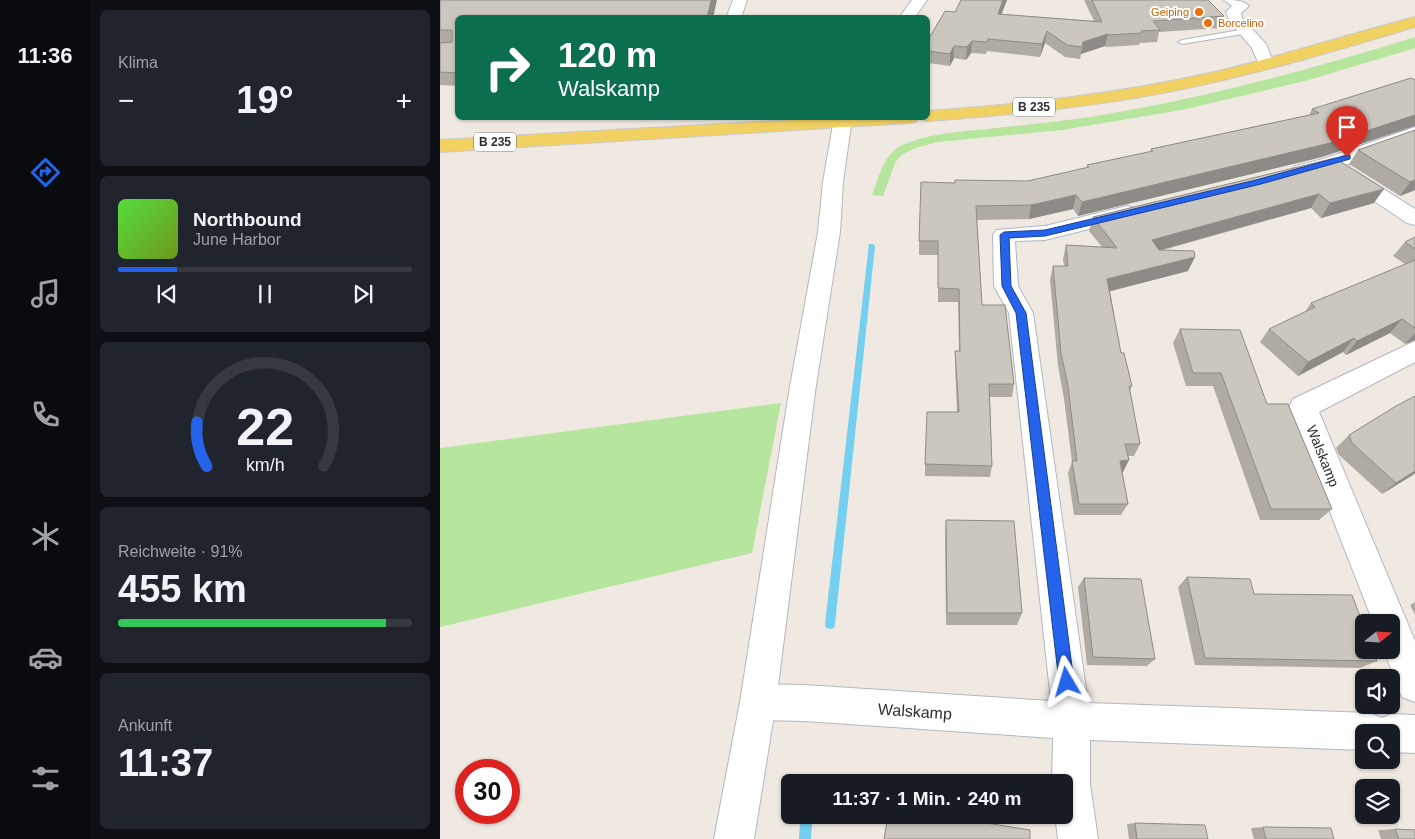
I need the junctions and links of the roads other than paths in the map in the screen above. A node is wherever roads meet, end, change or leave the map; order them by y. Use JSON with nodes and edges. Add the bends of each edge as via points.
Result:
{"nodes":[{"id":1,"x":740,"y":0,"type":"edge"},
{"id":2,"x":920,"y":0,"type":"edge"},
{"id":3,"x":1231,"y":0,"type":"edge"},
{"id":4,"x":734,"y":15,"type":"edge"},
{"id":5,"x":908,"y":15,"type":"edge"},
{"id":6,"x":1415,"y":22,"type":"edge"},
{"id":7,"x":1246,"y":31,"type":"junction"},
{"id":8,"x":1182,"y":42,"type":"dead end"},
{"id":9,"x":1266,"y":64,"type":"junction"},
{"id":10,"x":930,"y":116,"type":"edge"},
{"id":11,"x":842,"y":120,"type":"edge"},
{"id":12,"x":1415,"y":133,"type":"edge"},
{"id":13,"x":440,"y":146,"type":"edge"},
{"id":14,"x":1330,"y":163,"type":"junction"},
{"id":15,"x":1285,"y":175,"type":"edge"},
{"id":16,"x":1142,"y":210,"type":"edge"},
{"id":17,"x":1415,"y":218,"type":"edge"},
{"id":18,"x":1415,"y":351,"type":"edge"},
{"id":19,"x":1387,"y":614,"type":"edge"},
{"id":20,"x":1400,"y":646,"type":"edge"},
{"id":21,"x":1415,"y":684,"type":"edge"},
{"id":22,"x":758,"y":702,"type":"junction"},
{"id":23,"x":1072,"y":721,"type":"junction"},
{"id":24,"x":1355,"y":731,"type":"edge"},
{"id":25,"x":1400,"y":733,"type":"edge"},
{"id":26,"x":1415,"y":734,"type":"edge"},
{"id":27,"x":734,"y":839,"type":"edge"},
{"id":28,"x":1078,"y":839,"type":"edge"}],
"edges":[{"from":1,"to":4,"type":"street"},
{"from":2,"to":5,"type":"street"},
{"from":3,"to":7,"type":"street","via":[[1242,6],[1233,12]]},
{"from":6,"to":9,"type":"main road","number":"B 235"},
{"from":7,"to":8,"type":"lane"},
{"from":7,"to":9,"type":"street","via":[[1260,47]]},
{"from":9,"to":10,"type":"main road","number":"B 235","via":[[1158,88],[1067,103]]},
{"from":11,"to":13,"type":"main road","number":"B 235"},
{"from":11,"to":22,"type":"street"},
{"from":12,"to":14,"type":"street"},
{"from":14,"to":15,"type":"street"},
{"from":14,"to":17,"type":"street"},
{"from":16,"to":23,"type":"street","via":[[1045,233],[1004,235],[1006,286],[1021,313]]},
{"from":18,"to":19,"type":"street","name":"Walskamp","via":[[1303,407]]},
{"from":20,"to":21,"type":"street","name":"Walskamp"},
{"from":22,"to":23,"type":"street","name":"Walskamp"},
{"from":22,"to":27,"type":"street"},
{"from":23,"to":24,"type":"street","name":"Walskamp"},
{"from":23,"to":28,"type":"street","via":[[1071,784]]},
{"from":25,"to":26,"type":"street"}]}
